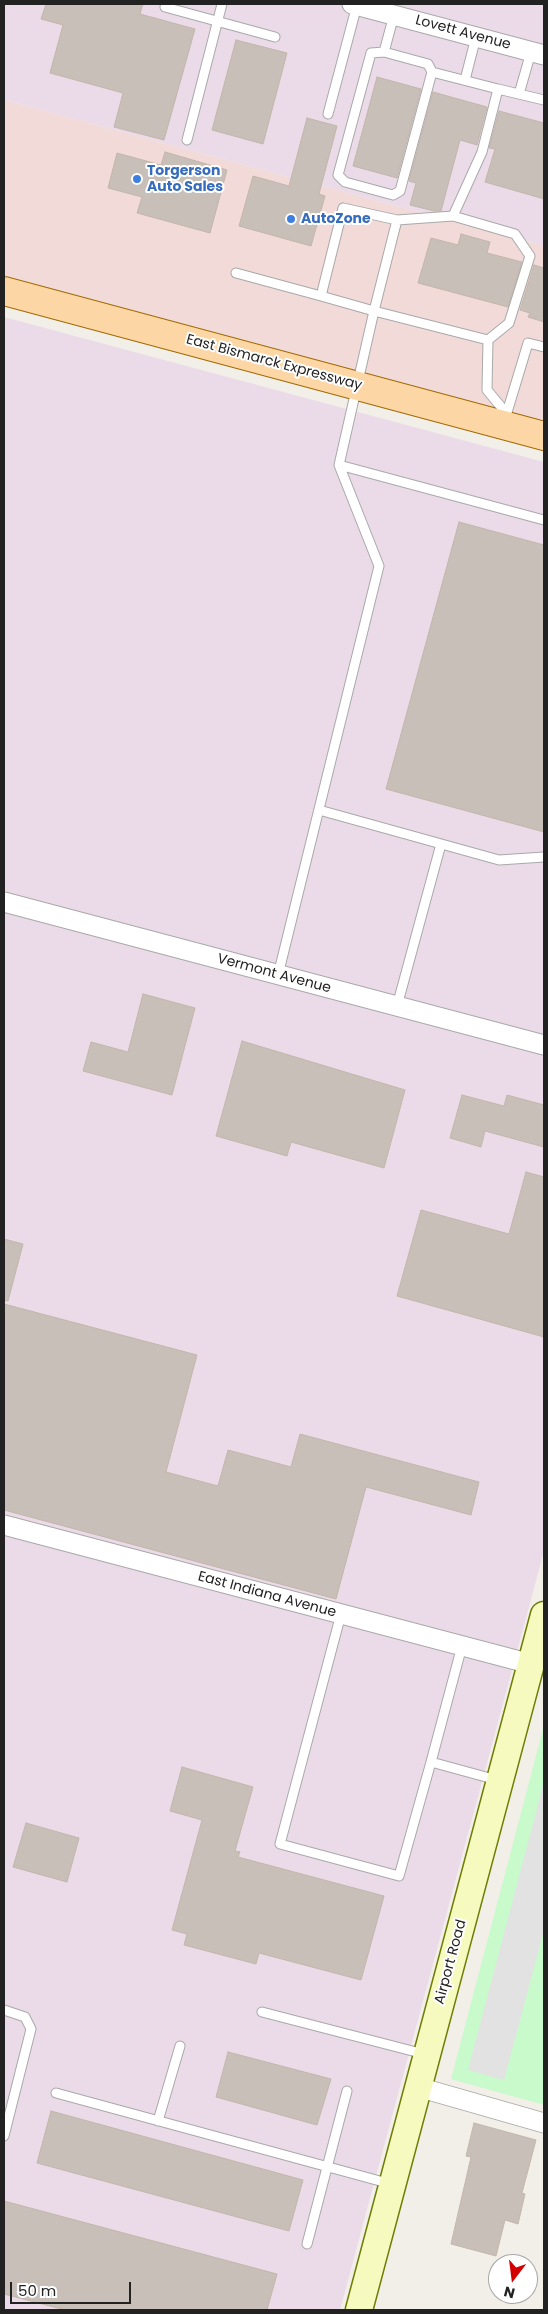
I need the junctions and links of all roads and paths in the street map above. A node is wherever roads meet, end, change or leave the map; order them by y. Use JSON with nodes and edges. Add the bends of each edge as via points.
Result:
{"nodes":[{"id":1,"x":222,"y":4,"type":"edge"},
{"id":2,"x":355,"y":4,"type":"edge"},
{"id":3,"x":165,"y":7,"type":"dead end"},
{"id":4,"x":394,"y":15,"type":"junction"},
{"id":5,"x":217,"y":21,"type":"junction"},
{"id":6,"x":274,"y":37,"type":"dead end"},
{"id":7,"x":476,"y":37,"type":"junction"},
{"id":8,"x":384,"y":52,"type":"junction"},
{"id":9,"x":538,"y":53,"type":"edge"},
{"id":10,"x":432,"y":72,"type":"junction"},
{"id":11,"x":465,"y":80,"type":"junction"},
{"id":12,"x":498,"y":89,"type":"junction"},
{"id":13,"x":519,"y":94,"type":"junction"},
{"id":14,"x":544,"y":100,"type":"edge"},
{"id":15,"x":328,"y":114,"type":"dead end"},
{"id":16,"x":187,"y":140,"type":"dead end"},
{"id":17,"x":453,"y":216,"type":"junction"},
{"id":18,"x":397,"y":220,"type":"junction"},
{"id":19,"x":236,"y":273,"type":"dead end"},
{"id":20,"x":4,"y":291,"type":"edge"},
{"id":21,"x":321,"y":296,"type":"junction"},
{"id":22,"x":374,"y":311,"type":"junction"},
{"id":23,"x":488,"y":340,"type":"junction"},
{"id":24,"x":544,"y":348,"type":"edge"},
{"id":25,"x":358,"y":386,"type":"junction"},
{"id":26,"x":505,"y":419,"type":"junction"},
{"id":27,"x":544,"y":436,"type":"edge"},
{"id":28,"x":339,"y":465,"type":"junction"},
{"id":29,"x":544,"y":520,"type":"edge"},
{"id":30,"x":319,"y":810,"type":"junction"},
{"id":31,"x":441,"y":844,"type":"junction"},
{"id":32,"x":544,"y":858,"type":"edge"},
{"id":33,"x":4,"y":902,"type":"edge"},
{"id":34,"x":278,"y":975,"type":"junction"},
{"id":35,"x":397,"y":1006,"type":"junction"},
{"id":36,"x":544,"y":1045,"type":"edge"},
{"id":37,"x":4,"y":1525,"type":"edge"},
{"id":38,"x":341,"y":1614,"type":"junction"},
{"id":39,"x":544,"y":1615,"type":"edge"},
{"id":40,"x":462,"y":1646,"type":"junction"},
{"id":41,"x":531,"y":1664,"type":"junction"},
{"id":42,"x":431,"y":1762,"type":"junction"},
{"id":43,"x":500,"y":1780,"type":"junction"},
{"id":44,"x":4,"y":2010,"type":"edge"},
{"id":45,"x":262,"y":2012,"type":"dead end"},
{"id":46,"x":180,"y":2046,"type":"dead end"},
{"id":47,"x":427,"y":2055,"type":"junction"},
{"id":48,"x":418,"y":2087,"type":"junction"},
{"id":49,"x":347,"y":2091,"type":"dead end"},
{"id":50,"x":56,"y":2093,"type":"dead end"},
{"id":51,"x":158,"y":2120,"type":"junction"},
{"id":52,"x":544,"y":2123,"type":"edge"},
{"id":53,"x":4,"y":2136,"type":"edge"},
{"id":54,"x":327,"y":2167,"type":"junction"},
{"id":55,"x":392,"y":2184,"type":"junction"},
{"id":56,"x":307,"y":2244,"type":"dead end"},
{"id":57,"x":358,"y":2310,"type":"edge"}],
"edges":[{"from":1,"to":5,"type":"lane"},
{"from":2,"to":4,"type":"street","name":"Lovett Avenue"},
{"from":2,"to":15,"type":"lane"},
{"from":3,"to":5,"type":"lane"},
{"from":4,"to":7,"type":"street","name":"Lovett Avenue"},
{"from":4,"to":8,"type":"lane"},
{"from":5,"to":6,"type":"lane"},
{"from":5,"to":16,"type":"lane"},
{"from":7,"to":9,"type":"street","name":"Lovett Avenue"},
{"from":7,"to":11,"type":"lane"},
{"from":8,"to":10,"type":"lane","via":[[428,64]]},
{"from":8,"to":10,"type":"lane","via":[[371,53],[338,175],[345,182],[393,195],[400,191]]},
{"from":9,"to":13,"type":"lane"},
{"from":10,"to":11,"type":"lane"},
{"from":11,"to":12,"type":"lane"},
{"from":12,"to":13,"type":"lane"},
{"from":12,"to":17,"type":"lane","via":[[482,152]]},
{"from":13,"to":14,"type":"lane"},
{"from":17,"to":18,"type":"lane"},
{"from":17,"to":23,"type":"lane","via":[[515,234],[530,256],[509,323]]},
{"from":18,"to":21,"type":"lane","via":[[343,208]]},
{"from":18,"to":22,"type":"lane"},
{"from":19,"to":21,"type":"lane"},
{"from":20,"to":25,"type":"main road","name":"East Bismarck Expressway"},
{"from":21,"to":22,"type":"lane"},
{"from":22,"to":23,"type":"lane"},
{"from":22,"to":25,"type":"lane"},
{"from":23,"to":26,"type":"lane","via":[[487,390]]},
{"from":24,"to":26,"type":"lane","via":[[528,343]]},
{"from":25,"to":26,"type":"main road","name":"East Bismarck Expressway"},
{"from":25,"to":28,"type":"lane"},
{"from":26,"to":27,"type":"main road","name":"East Bismarck Expressway"},
{"from":28,"to":29,"type":"lane"},
{"from":28,"to":30,"type":"lane","via":[[378,566]]},
{"from":30,"to":31,"type":"lane"},
{"from":30,"to":34,"type":"lane"},
{"from":31,"to":32,"type":"lane","via":[[499,860]]},
{"from":31,"to":35,"type":"lane"},
{"from":33,"to":34,"type":"street","name":"Vermont Avenue"},
{"from":34,"to":35,"type":"street","name":"Vermont Avenue"},
{"from":35,"to":36,"type":"street","name":"Vermont Avenue"},
{"from":37,"to":38,"type":"street","name":"East Indiana Avenue"},
{"from":38,"to":40,"type":"street","name":"East Indiana Avenue"},
{"from":38,"to":42,"type":"lane","via":[[280,1844],[399,1876]]},
{"from":39,"to":41,"type":"main road","name":"Airport Road"},
{"from":40,"to":41,"type":"street","name":"East Indiana Avenue"},
{"from":40,"to":42,"type":"lane"},
{"from":41,"to":43,"type":"main road","name":"Airport Road"},
{"from":42,"to":43,"type":"lane"},
{"from":43,"to":47,"type":"main road","name":"Airport Road"},
{"from":44,"to":53,"type":"lane","via":[[25,2017],[31,2029]]},
{"from":45,"to":47,"type":"lane"},
{"from":46,"to":51,"type":"lane"},
{"from":47,"to":48,"type":"main road","name":"Airport Road"},
{"from":48,"to":52,"type":"street"},
{"from":48,"to":55,"type":"main road","name":"Airport Road"},
{"from":49,"to":54,"type":"lane"},
{"from":50,"to":51,"type":"lane"},
{"from":51,"to":54,"type":"lane"},
{"from":54,"to":55,"type":"lane"},
{"from":54,"to":56,"type":"lane"},
{"from":55,"to":57,"type":"main road","name":"Airport Road"}]}
